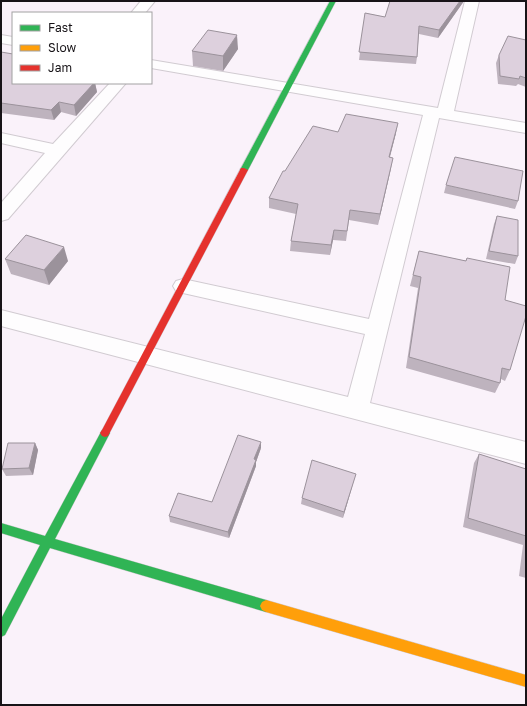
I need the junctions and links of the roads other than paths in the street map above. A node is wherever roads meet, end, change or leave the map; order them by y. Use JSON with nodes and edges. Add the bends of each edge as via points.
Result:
{"nodes":[{"id":1,"x":148,"y":1,"type":"edge"},
{"id":2,"x":333,"y":1,"type":"edge"},
{"id":3,"x":472,"y":1,"type":"edge"},
{"id":4,"x":139,"y":12,"type":"edge"},
{"id":5,"x":1,"y":39,"type":"edge"},
{"id":6,"x":12,"y":41,"type":"edge"},
{"id":7,"x":152,"y":64,"type":"edge"},
{"id":8,"x":117,"y":84,"type":"edge"},
{"id":9,"x":288,"y":87,"type":"junction"},
{"id":10,"x":438,"y":113,"type":"junction"},
{"id":11,"x":526,"y":128,"type":"edge"},
{"id":12,"x":1,"y":138,"type":"edge"},
{"id":13,"x":57,"y":150,"type":"junction"},
{"id":14,"x":1,"y":215,"type":"edge"},
{"id":15,"x":183,"y":286,"type":"junction"},
{"id":16,"x":1,"y":318,"type":"edge"},
{"id":17,"x":377,"y":329,"type":"junction"},
{"id":18,"x":146,"y":356,"type":"junction"},
{"id":19,"x":357,"y":408,"type":"junction"},
{"id":20,"x":526,"y":452,"type":"edge"},
{"id":21,"x":1,"y":528,"type":"edge"},
{"id":22,"x":48,"y":543,"type":"junction"},
{"id":23,"x":1,"y":631,"type":"edge"},
{"id":24,"x":526,"y":681,"type":"edge"}],
"edges":[{"from":1,"to":4,"type":"street"},
{"from":2,"to":9,"type":"street"},
{"from":3,"to":10,"type":"street"},
{"from":5,"to":6,"type":"street"},
{"from":7,"to":9,"type":"street"},
{"from":8,"to":13,"type":"street"},
{"from":9,"to":10,"type":"street"},
{"from":9,"to":15,"type":"street"},
{"from":10,"to":11,"type":"street"},
{"from":10,"to":17,"type":"street"},
{"from":12,"to":13,"type":"street"},
{"from":13,"to":14,"type":"street"},
{"from":15,"to":17,"type":"street"},
{"from":15,"to":18,"type":"street"},
{"from":16,"to":18,"type":"street"},
{"from":17,"to":19,"type":"street"},
{"from":18,"to":19,"type":"street"},
{"from":18,"to":22,"type":"street"},
{"from":19,"to":20,"type":"street"},
{"from":21,"to":22,"type":"street"},
{"from":22,"to":23,"type":"street"},
{"from":22,"to":24,"type":"street"}]}
